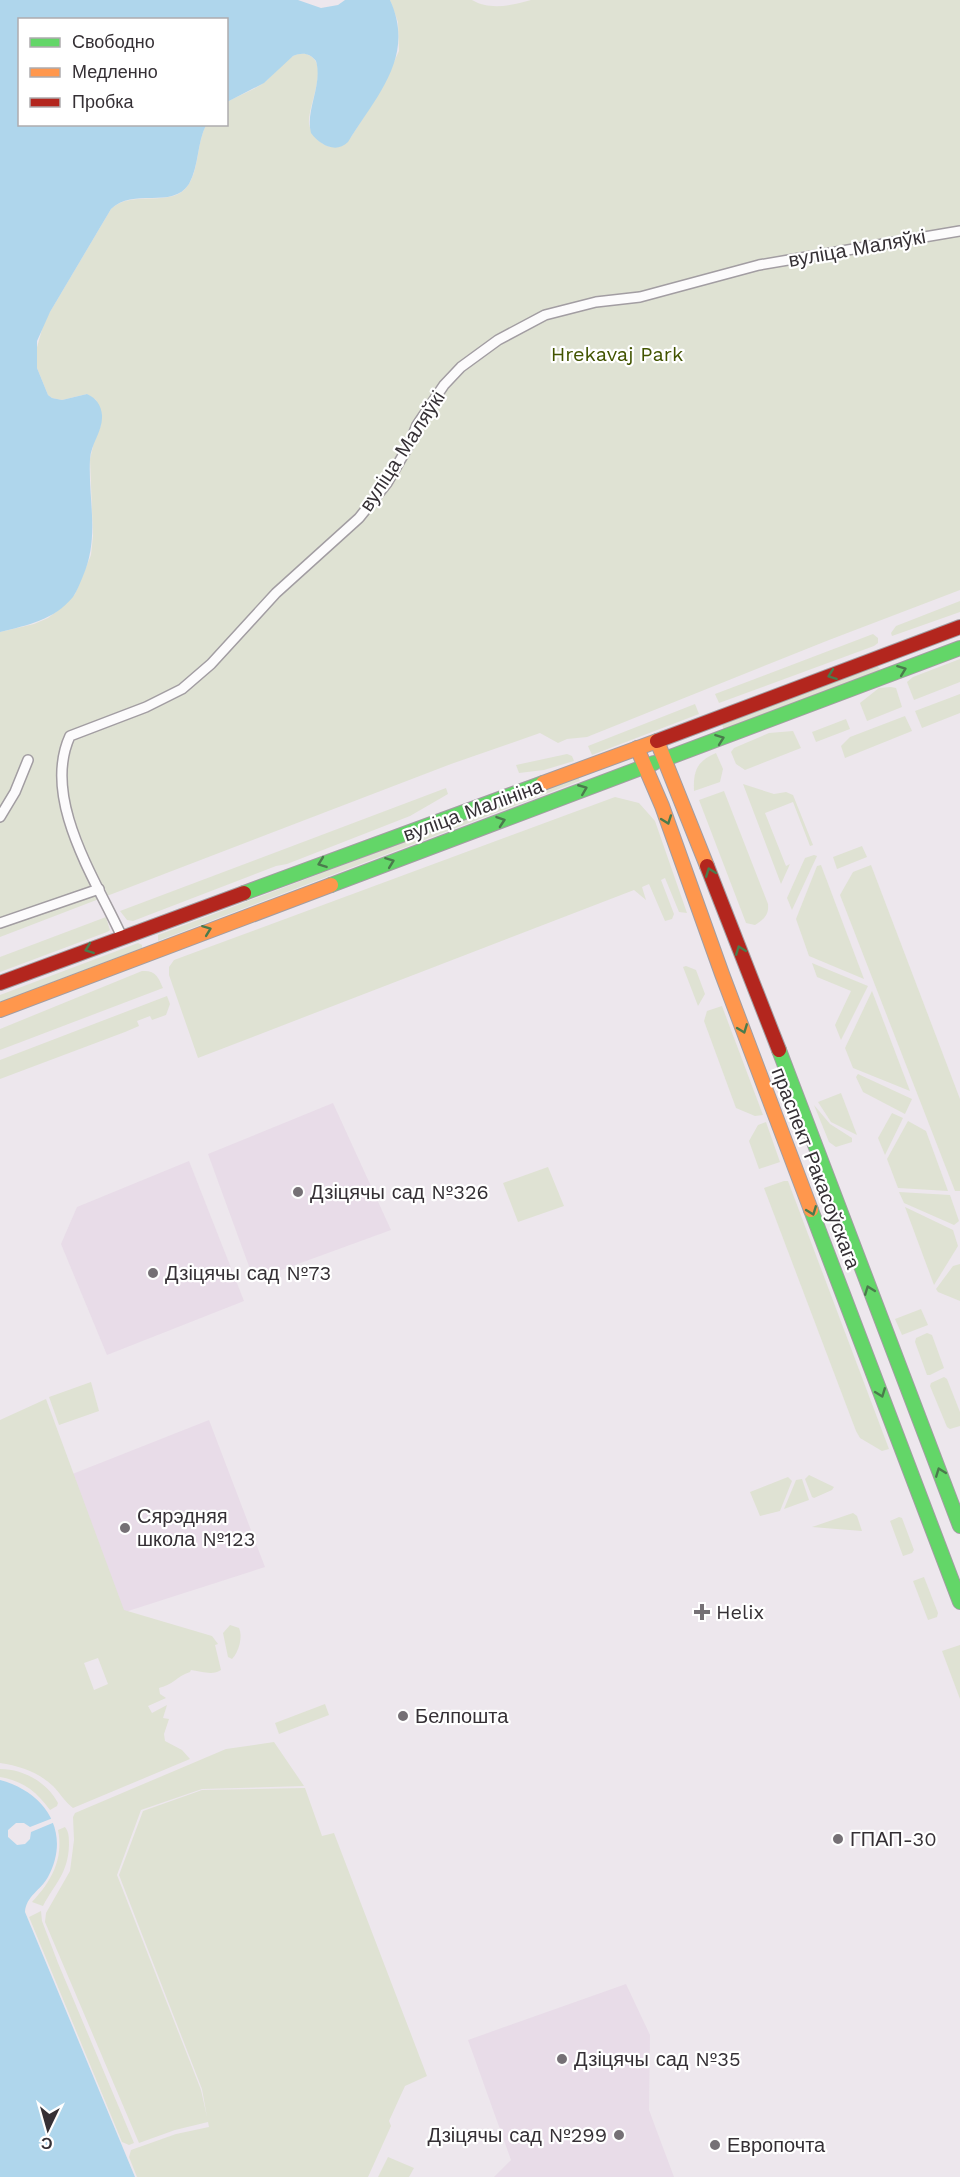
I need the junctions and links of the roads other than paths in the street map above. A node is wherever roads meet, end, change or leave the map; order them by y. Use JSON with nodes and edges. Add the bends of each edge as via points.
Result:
{"nodes":[{"id":1,"x":960,"y":231,"type":"edge"},
{"id":2,"x":960,"y":627,"type":"edge"},
{"id":3,"x":960,"y":648,"type":"edge"},
{"id":4,"x":657,"y":741,"type":"junction"},
{"id":5,"x":637,"y":748,"type":"junction"},
{"id":6,"x":665,"y":759,"type":"junction"},
{"id":7,"x":27,"y":760,"type":"dead end"},
{"id":8,"x":645,"y":766,"type":"junction"},
{"id":9,"x":0,"y":817,"type":"edge"},
{"id":10,"x":99,"y":889,"type":"junction"},
{"id":11,"x":0,"y":922,"type":"edge"},
{"id":12,"x":144,"y":929,"type":"junction"},
{"id":13,"x":122,"y":937,"type":"junction"},
{"id":14,"x":153,"y":951,"type":"junction"},
{"id":15,"x":0,"y":983,"type":"edge"},
{"id":16,"x":0,"y":1010,"type":"edge"},
{"id":17,"x":960,"y":1527,"type":"edge"},
{"id":18,"x":960,"y":1602,"type":"edge"}],
"edges":[{"from":1,"to":10,"type":"street","name":"вуліца Маляўкі","via":[[759,265],[640,297],[564,309],[507,335],[461,367],[429,407],[387,483],[359,518],[276,593],[211,664],[182,689],[70,736],[65,746],[62,790],[66,811]]},
{"from":2,"to":4,"type":"main road","name":"вуліца Малініна","one_way":true},
{"from":6,"to":3,"type":"main road","name":"вуліца Малініна","one_way":true},
{"from":4,"to":5,"type":"main road","name":"вуліца Малініна"},
{"from":4,"to":6,"type":"main road","name":"праспект Ракасоўскага"},
{"from":5,"to":8,"type":"main road","name":"праспект Ракасоўскага"},
{"from":5,"to":12,"type":"main road","name":"вуліца Малініна","one_way":true},
{"from":6,"to":8,"type":"main road","name":"вуліца Малініна"},
{"from":17,"to":6,"type":"main road","name":"праспект Ракасоўскага","one_way":true},
{"from":7,"to":9,"type":"street"},
{"from":14,"to":8,"type":"main road","name":"вуліца Малініна","one_way":true},
{"from":8,"to":18,"type":"main road","name":"праспект Ракасоўскага","one_way":true},
{"from":10,"to":11,"type":"street"},
{"from":10,"to":13,"type":"street","name":"вуліца Маляўкі"},
{"from":12,"to":13,"type":"main road","name":"вуліца Малініна"},
{"from":12,"to":14,"type":"main road"},
{"from":13,"to":15,"type":"main road","name":"вуліца Малініна","one_way":true},
{"from":14,"to":16,"type":"main road","name":"вуліца Малініна"}]}
